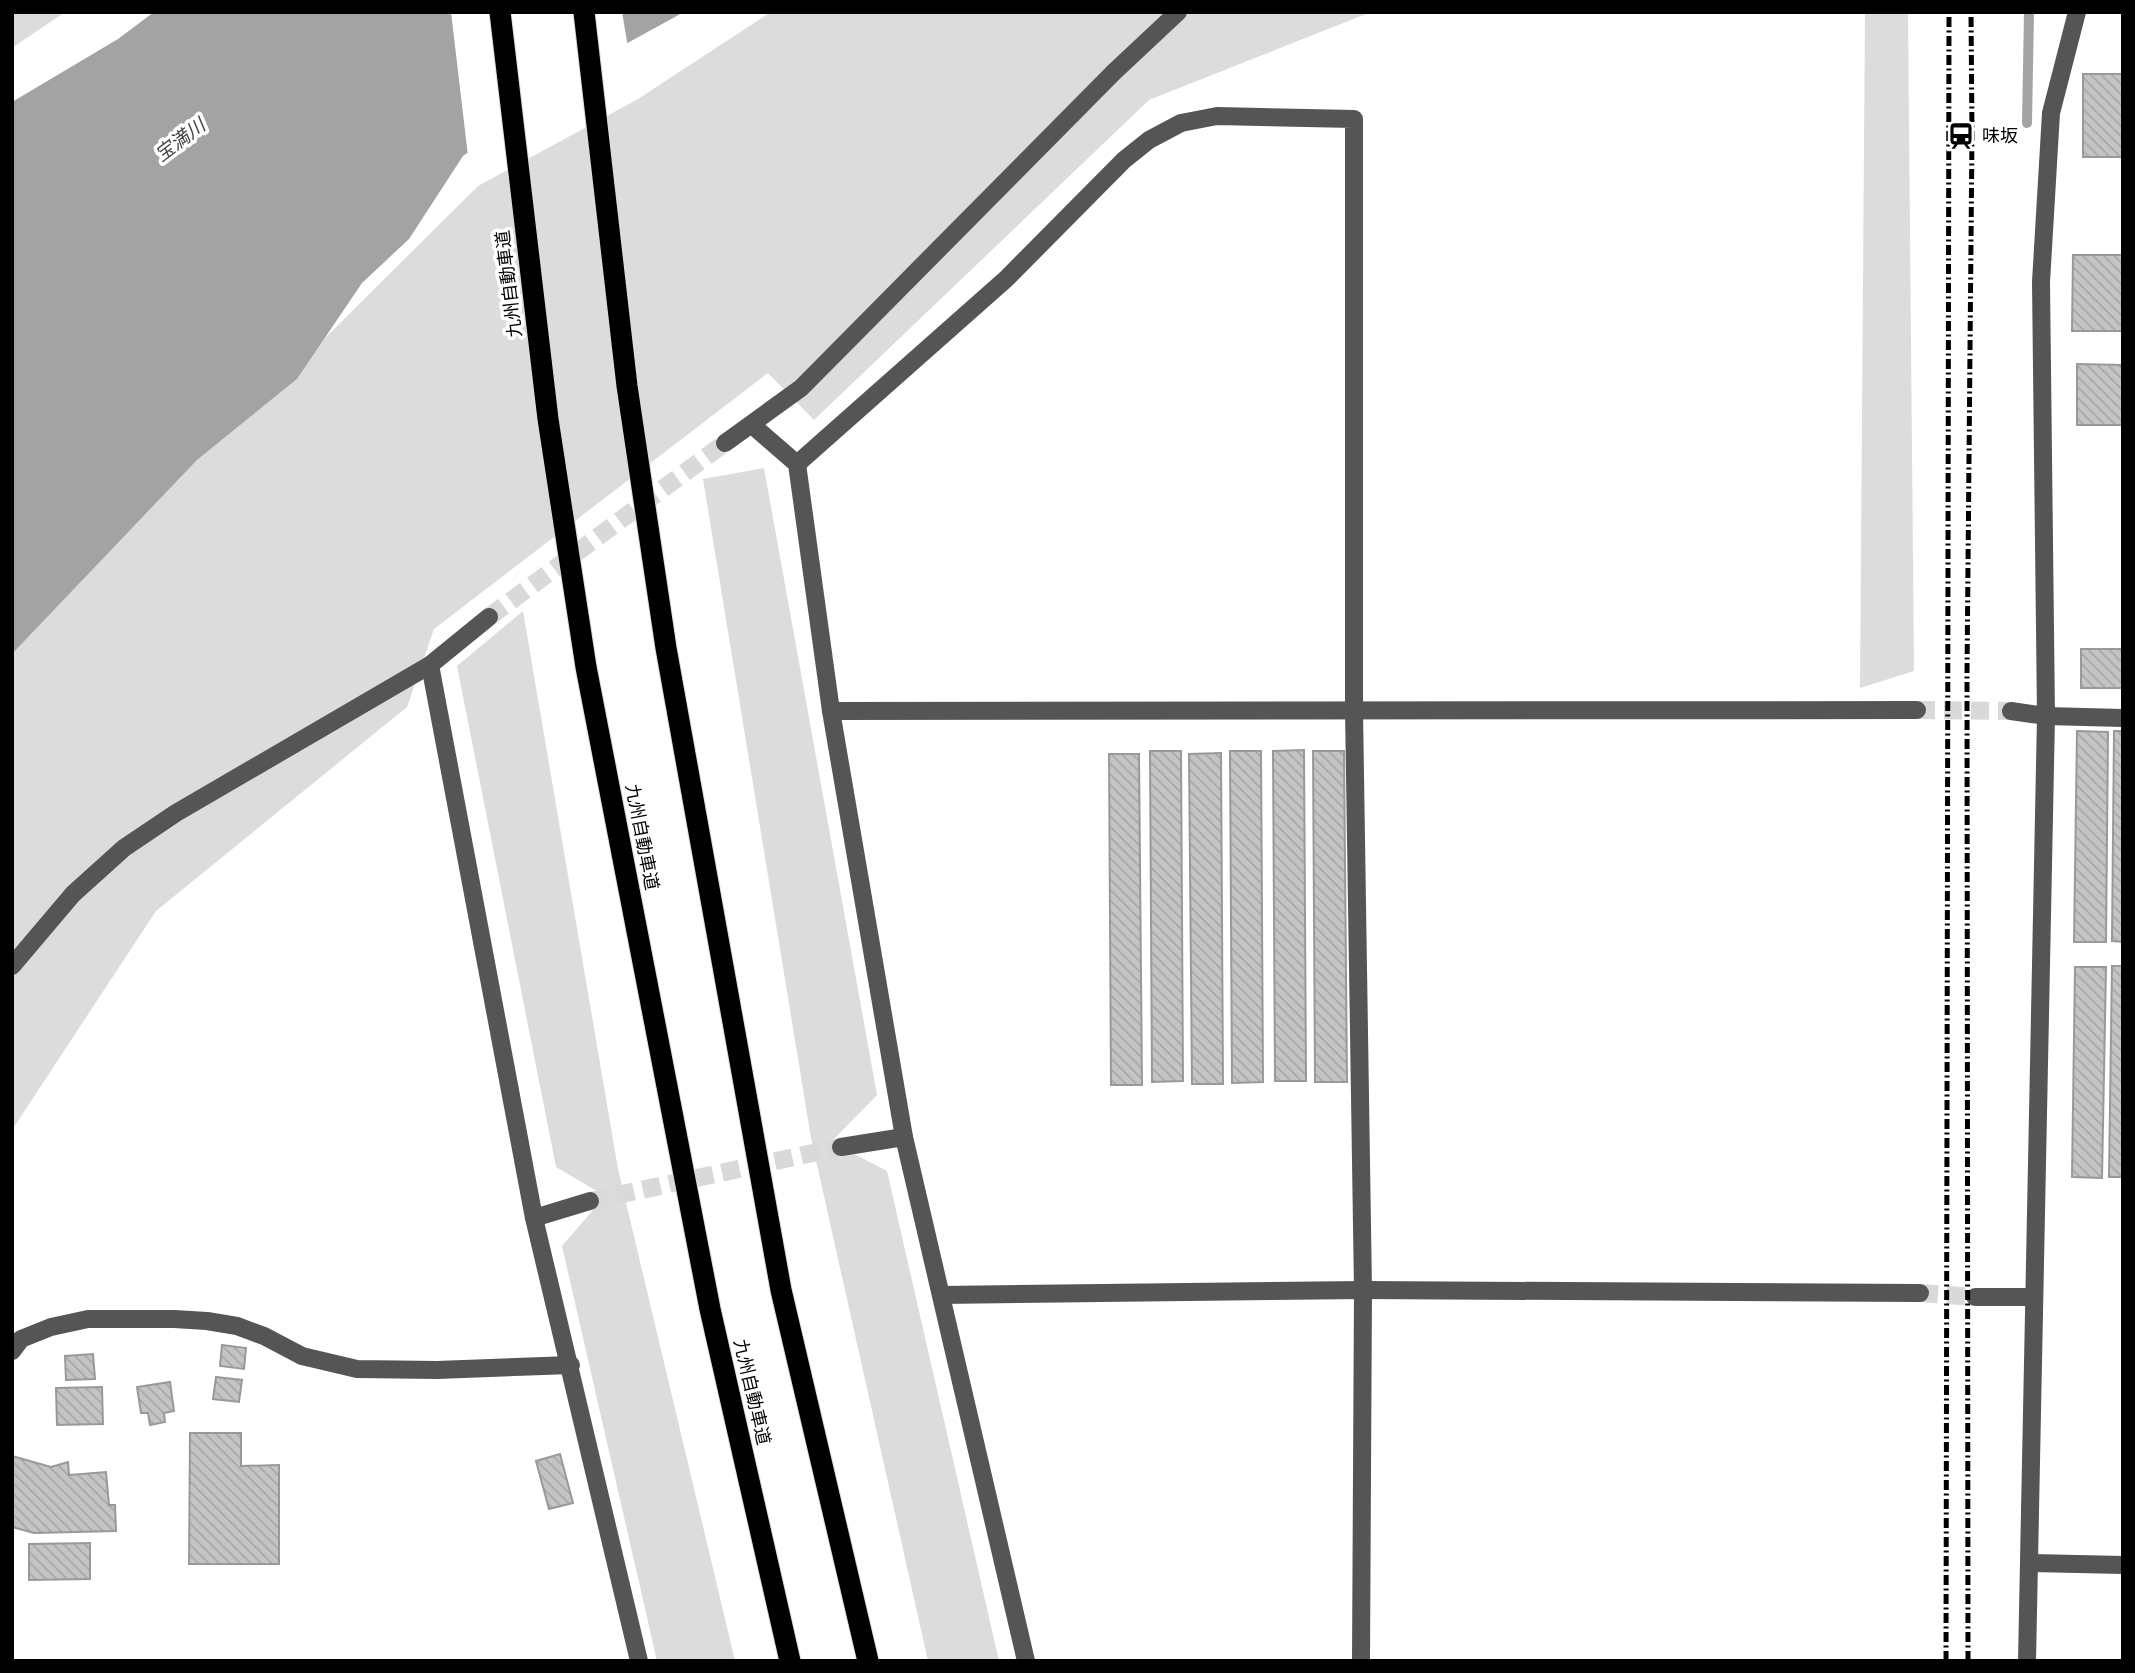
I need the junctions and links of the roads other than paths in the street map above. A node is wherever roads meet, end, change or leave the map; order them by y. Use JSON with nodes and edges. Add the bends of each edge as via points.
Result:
{"nodes":[{"id":1,"x":500,"y":12,"type":"edge"},
{"id":2,"x":584,"y":12,"type":"edge"},
{"id":3,"x":1178,"y":12,"type":"edge"},
{"id":4,"x":2077,"y":12,"type":"edge"},
{"id":5,"x":752,"y":425,"type":"junction"},
{"id":6,"x":725,"y":443,"type":"tunnel mouth"},
{"id":7,"x":797,"y":464,"type":"junction"},
{"id":8,"x":489,"y":617,"type":"tunnel mouth"},
{"id":9,"x":430,"y":665,"type":"junction"},
{"id":10,"x":1354,"y":710,"type":"junction"},
{"id":11,"x":1917,"y":710,"type":"tunnel mouth"},
{"id":12,"x":831,"y":711,"type":"junction"},
{"id":13,"x":2011,"y":711,"type":"tunnel mouth"},
{"id":14,"x":2046,"y":716,"type":"junction"},
{"id":15,"x":2123,"y":718,"type":"edge"},
{"id":16,"x":12,"y":966,"type":"edge"},
{"id":17,"x":904,"y":1137,"type":"junction"},
{"id":18,"x":841,"y":1147,"type":"tunnel mouth"},
{"id":19,"x":590,"y":1201,"type":"tunnel mouth"},
{"id":20,"x":534,"y":1218,"type":"junction"},
{"id":21,"x":1363,"y":1290,"type":"junction"},
{"id":22,"x":1920,"y":1293,"type":"tunnel mouth"},
{"id":23,"x":941,"y":1295,"type":"junction"},
{"id":24,"x":1975,"y":1297,"type":"tunnel mouth"},
{"id":25,"x":2033,"y":1297,"type":"junction"},
{"id":26,"x":12,"y":1351,"type":"edge"},
{"id":27,"x":571,"y":1365,"type":"junction"},
{"id":28,"x":2030,"y":1563,"type":"junction"},
{"id":29,"x":2123,"y":1565,"type":"edge"},
{"id":30,"x":639,"y":1661,"type":"edge"},
{"id":31,"x":790,"y":1661,"type":"edge"},
{"id":32,"x":868,"y":1661,"type":"edge"},
{"id":33,"x":1027,"y":1661,"type":"edge"},
{"id":34,"x":1361,"y":1661,"type":"edge"},
{"id":35,"x":2027,"y":1661,"type":"edge"}],
"edges":[{"from":1,"to":31,"type":"highway","name":"九州自動車道","via":[[548,419],[586,667],[699,1257]]},
{"from":2,"to":32,"type":"highway","via":[[627,386],[666,648],[779,1276]]},
{"from":3,"to":5,"type":"street","via":[[801,388]]},
{"from":4,"to":14,"type":"street","via":[[2052,113],[2041,282]]},
{"from":5,"to":6,"type":"street"},
{"from":5,"to":7,"type":"street"},
{"from":7,"to":10,"type":"street","via":[[1006,279],[1149,140],[1181,122],[1217,116],[1354,119]]},
{"from":7,"to":12,"type":"street"},
{"from":8,"to":9,"type":"street"},
{"from":9,"to":16,"type":"street","via":[[124,848],[73,894]]},
{"from":9,"to":20,"type":"street"},
{"from":10,"to":11,"type":"street"},
{"from":10,"to":12,"type":"street"},
{"from":10,"to":21,"type":"street"},
{"from":12,"to":17,"type":"street"},
{"from":13,"to":14,"type":"street"},
{"from":14,"to":15,"type":"street"},
{"from":14,"to":25,"type":"street"},
{"from":17,"to":18,"type":"street"},
{"from":17,"to":23,"type":"street"},
{"from":19,"to":20,"type":"street"},
{"from":20,"to":27,"type":"street"},
{"from":21,"to":22,"type":"street"},
{"from":21,"to":23,"type":"street"},
{"from":21,"to":34,"type":"street"},
{"from":23,"to":33,"type":"street"},
{"from":24,"to":25,"type":"street"},
{"from":25,"to":28,"type":"street"},
{"from":26,"to":27,"type":"street","via":[[20,1339],[88,1319],[174,1319],[237,1326],[302,1356],[357,1369]]},
{"from":27,"to":30,"type":"street"},
{"from":28,"to":29,"type":"street"},
{"from":28,"to":35,"type":"street"}]}
